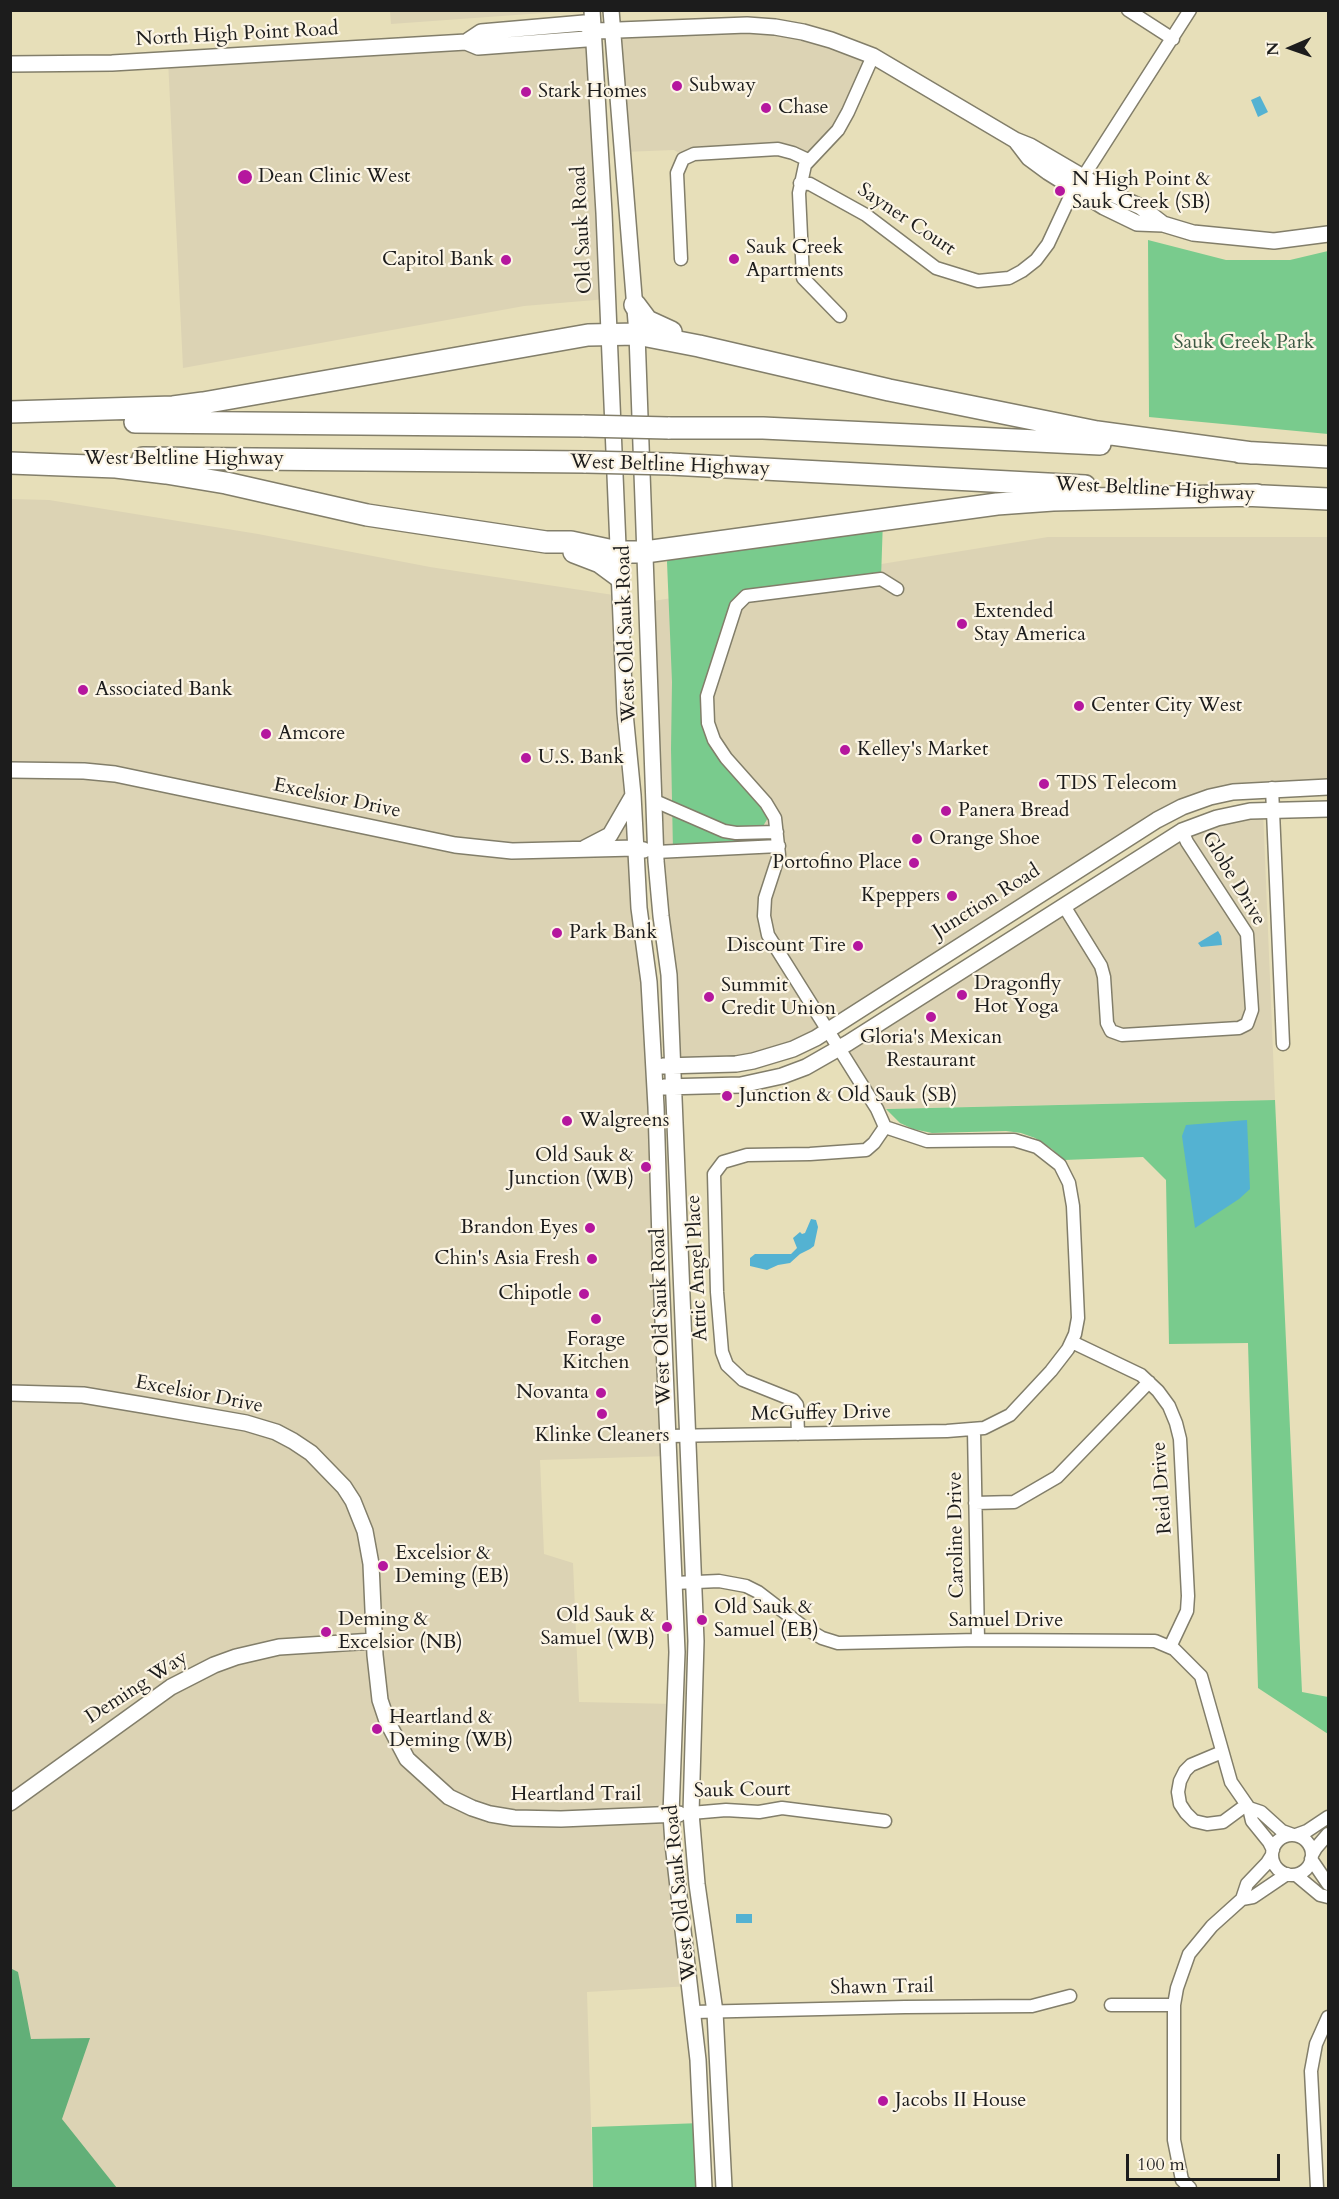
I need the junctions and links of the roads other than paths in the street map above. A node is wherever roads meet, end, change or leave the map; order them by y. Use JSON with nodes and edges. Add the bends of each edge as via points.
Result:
{"nodes":[{"id":1,"x":591,"y":10,"type":"edge"},
{"id":2,"x":611,"y":10,"type":"edge"},
{"id":3,"x":1128,"y":10,"type":"edge"},
{"id":4,"x":1190,"y":10,"type":"edge"},
{"id":5,"x":613,"y":30,"type":"junction"},
{"id":6,"x":593,"y":31,"type":"junction"},
{"id":7,"x":1173,"y":39,"type":"junction"},
{"id":8,"x":873,"y":56,"type":"junction"},
{"id":9,"x":10,"y":64,"type":"edge"},
{"id":10,"x":808,"y":160,"type":"junction"},
{"id":11,"x":800,"y":183,"type":"junction"},
{"id":12,"x":1080,"y":184,"type":"junction"},
{"id":13,"x":1329,"y":234,"type":"edge"},
{"id":14,"x":681,"y":259,"type":"dead end"},
{"id":15,"x":635,"y":305,"type":"junction"},
{"id":16,"x":840,"y":316,"type":"dead end"},
{"id":17,"x":608,"y":334,"type":"junction"},
{"id":18,"x":637,"y":334,"type":"junction"},
{"id":19,"x":699,"y":346,"type":"junction"},
{"id":20,"x":10,"y":412,"type":"edge"},
{"id":21,"x":10,"y":421,"type":"edge"},
{"id":22,"x":614,"y":447,"type":"joint"},
{"id":23,"x":1252,"y":453,"type":"junction"},
{"id":24,"x":1329,"y":457,"type":"edge"},
{"id":25,"x":10,"y":461,"type":"edge"},
{"id":26,"x":1257,"y":495,"type":"junction"},
{"id":27,"x":1329,"y":499,"type":"edge"},
{"id":28,"x":546,"y":542,"type":"junction"},
{"id":29,"x":618,"y":552,"type":"junction"},
{"id":30,"x":645,"y":552,"type":"junction"},
{"id":31,"x":619,"y":576,"type":"junction"},
{"id":32,"x":897,"y":589,"type":"dead end"},
{"id":33,"x":10,"y":770,"type":"edge"},
{"id":34,"x":1329,"y":787,"type":"edge"},
{"id":35,"x":1272,"y":788,"type":"junction"},
{"id":36,"x":633,"y":795,"type":"junction"},
{"id":37,"x":655,"y":801,"type":"junction"},
{"id":38,"x":1329,"y":809,"type":"edge"},
{"id":39,"x":1273,"y":810,"type":"junction"},
{"id":40,"x":1182,"y":831,"type":"junction"},
{"id":41,"x":777,"y":832,"type":"junction"},
{"id":42,"x":779,"y":846,"type":"junction"},
{"id":43,"x":635,"y":848,"type":"junction"},
{"id":44,"x":583,"y":849,"type":"junction"},
{"id":45,"x":656,"y":852,"type":"junction"},
{"id":46,"x":1064,"y":906,"type":"junction"},
{"id":47,"x":827,"y":1031,"type":"junction"},
{"id":48,"x":1283,"y":1044,"type":"dead end"},
{"id":49,"x":838,"y":1049,"type":"junction"},
{"id":50,"x":673,"y":1065,"type":"junction"},
{"id":51,"x":654,"y":1066,"type":"junction"},
{"id":52,"x":655,"y":1087,"type":"junction"},
{"id":53,"x":674,"y":1087,"type":"junction"},
{"id":54,"x":885,"y":1127,"type":"junction"},
{"id":55,"x":1072,"y":1342,"type":"junction"},
{"id":56,"x":1149,"y":1382,"type":"junction"},
{"id":57,"x":10,"y":1393,"type":"edge"},
{"id":58,"x":974,"y":1430,"type":"junction"},
{"id":59,"x":798,"y":1434,"type":"junction"},
{"id":60,"x":668,"y":1436,"type":"junction"},
{"id":61,"x":687,"y":1436,"type":"junction"},
{"id":62,"x":975,"y":1503,"type":"junction"},
{"id":63,"x":694,"y":1581,"type":"junction"},
{"id":64,"x":674,"y":1583,"type":"junction"},
{"id":65,"x":978,"y":1640,"type":"junction"},
{"id":66,"x":374,"y":1641,"type":"junction"},
{"id":67,"x":1170,"y":1647,"type":"junction"},
{"id":68,"x":1222,"y":1752,"type":"junction"},
{"id":69,"x":10,"y":1803,"type":"edge"},
{"id":70,"x":1247,"y":1806,"type":"junction"},
{"id":71,"x":691,"y":1813,"type":"junction"},
{"id":72,"x":671,"y":1814,"type":"junction"},
{"id":73,"x":1329,"y":1817,"type":"edge"},
{"id":74,"x":885,"y":1821,"type":"dead end"},
{"id":75,"x":1329,"y":1834,"type":"edge"},
{"id":76,"x":1294,"y":1835,"type":"junction"},
{"id":77,"x":1273,"y":1852,"type":"junction"},
{"id":78,"x":1312,"y":1857,"type":"junction"},
{"id":79,"x":1292,"y":1874,"type":"junction"},
{"id":80,"x":1329,"y":1884,"type":"edge"},
{"id":81,"x":1329,"y":1897,"type":"edge"},
{"id":82,"x":1242,"y":1899,"type":"junction"},
{"id":83,"x":1070,"y":1996,"type":"dead end"},
{"id":84,"x":1111,"y":2005,"type":"dead end"},
{"id":85,"x":1174,"y":2005,"type":"junction"},
{"id":86,"x":694,"y":2012,"type":"junction"},
{"id":87,"x":715,"y":2012,"type":"junction"},
{"id":88,"x":1329,"y":2017,"type":"edge"},
{"id":89,"x":1186,"y":2184,"type":"edge"},
{"id":90,"x":704,"y":2188,"type":"edge"},
{"id":91,"x":724,"y":2188,"type":"edge"},
{"id":92,"x":1317,"y":2188,"type":"edge"}],
"edges":[{"from":1,"to":6,"type":"street","name":"Old Sauk Road"},
{"from":2,"to":5,"type":"street"},
{"from":3,"to":7,"type":"street"},
{"from":4,"to":7,"type":"street","name":"Sayner Court"},
{"from":5,"to":6,"type":"street","name":"North High Point Road"},
{"from":5,"to":8,"type":"street","name":"North High Point Road","via":[[775,27],[831,40]]},
{"from":5,"to":15,"type":"street"},
{"from":6,"to":9,"type":"street","name":"North High Point Road","via":[[586,39],[478,47],[466,42],[112,63]]},
{"from":6,"to":17,"type":"street","name":"Old Sauk Road"},
{"from":7,"to":12,"type":"street","name":"Sayner Court"},
{"from":8,"to":10,"type":"street","via":[[838,130]]},
{"from":8,"to":12,"type":"street","name":"North High Point Road","via":[[1015,140],[1029,158]]},
{"from":10,"to":11,"type":"street"},
{"from":10,"to":14,"type":"street","via":[[778,149],[694,154],[683,159],[677,172]]},
{"from":11,"to":12,"type":"street","name":"Sayner Court","via":[[810,184],[866,215],[936,268],[978,281],[1009,278],[1036,260]]},
{"from":11,"to":16,"type":"street","via":[[803,278]]},
{"from":12,"to":13,"type":"street","name":"North High Point Road","via":[[1137,223],[1274,241]]},
{"from":15,"to":18,"type":"street"},
{"from":15,"to":19,"type":"highway","via":[[647,321]]},
{"from":17,"to":18,"type":"highway"},
{"from":17,"to":20,"type":"highway","via":[[173,407]]},
{"from":17,"to":22,"type":"street","name":"Old Sauk Road"},
{"from":18,"to":19,"type":"highway"},
{"from":18,"to":30,"type":"street","name":"West Old Sauk Road"},
{"from":19,"to":23,"type":"highway","via":[[849,382],[1086,430]]},
{"from":21,"to":23,"type":"highway","name":"West Beltline Highway","bridge":true,"via":[[795,429]]},
{"from":22,"to":29,"type":"street","name":"West Old Sauk Road"},
{"from":23,"to":24,"type":"highway","name":"West Beltline Highway"},
{"from":25,"to":26,"type":"highway","name":"West Beltline Highway","bridge":true,"via":[[170,458],[670,464]]},
{"from":25,"to":28,"type":"highway","via":[[166,473],[367,515]]},
{"from":26,"to":27,"type":"highway","name":"West Beltline Highway"},
{"from":26,"to":30,"type":"highway","via":[[998,504]]},
{"from":28,"to":29,"type":"highway","via":[[571,542]]},
{"from":28,"to":31,"type":"highway","via":[[600,562]]},
{"from":29,"to":30,"type":"highway"},
{"from":29,"to":31,"type":"street","name":"West Old Sauk Road"},
{"from":30,"to":37,"type":"street","name":"West Old Sauk Road"},
{"from":31,"to":36,"type":"street","name":"West Old Sauk Road"},
{"from":32,"to":41,"type":"street","via":[[881,579],[746,596],[736,606],[707,696],[708,723],[726,758],[772,811]]},
{"from":33,"to":44,"type":"street","name":"Excelsior Drive","via":[[115,774],[455,845],[512,851]]},
{"from":34,"to":35,"type":"street","name":"Junction Road"},
{"from":35,"to":39,"type":"street"},
{"from":35,"to":47,"type":"street","name":"Junction Road","via":[[1210,797],[1170,812]]},
{"from":36,"to":43,"type":"street","name":"West Old Sauk Road"},
{"from":36,"to":44,"type":"street","via":[[610,835]]},
{"from":37,"to":41,"type":"street","via":[[724,831]]},
{"from":37,"to":45,"type":"street","name":"West Old Sauk Road"},
{"from":38,"to":39,"type":"street"},
{"from":39,"to":40,"type":"street","via":[[1236,813]]},
{"from":39,"to":48,"type":"street"},
{"from":40,"to":46,"type":"street"},
{"from":40,"to":46,"type":"street","name":"Globe Drive","via":[[1247,933],[1252,1010],[1247,1024],[1239,1028],[1122,1035],[1110,1031],[1101,966]]},
{"from":41,"to":42,"type":"street"},
{"from":42,"to":45,"type":"street"},
{"from":42,"to":47,"type":"street","via":[[765,898],[768,934]]},
{"from":43,"to":44,"type":"street","name":"Excelsior Drive"},
{"from":43,"to":45,"type":"street","name":"Excelsior Drive"},
{"from":43,"to":51,"type":"street","name":"West Old Sauk Road"},
{"from":45,"to":50,"type":"street","name":"West Old Sauk Road","via":[[669,975]]},
{"from":46,"to":49,"type":"street"},
{"from":47,"to":49,"type":"street"},
{"from":47,"to":50,"type":"street","name":"Junction Road","via":[[793,1049],[761,1059],[736,1064]]},
{"from":49,"to":53,"type":"street","via":[[806,1067],[761,1082]]},
{"from":49,"to":54,"type":"street"},
{"from":50,"to":51,"type":"street","name":"Junction Road"},
{"from":50,"to":53,"type":"street","name":"West Old Sauk Road"},
{"from":51,"to":52,"type":"street","name":"West Old Sauk Road"},
{"from":52,"to":53,"type":"street"},
{"from":52,"to":60,"type":"street","name":"West Old Sauk Road"},
{"from":53,"to":61,"type":"street","name":"West Old Sauk Road"},
{"from":54,"to":55,"type":"street","via":[[927,1141],[1014,1140],[1037,1147],[1060,1165],[1069,1183],[1073,1215],[1078,1318]]},
{"from":54,"to":59,"type":"street","name":"Attic Angel Place","via":[[866,1150],[747,1155],[723,1162],[714,1174],[722,1352],[727,1365],[743,1380],[793,1400],[797,1405]]},
{"from":55,"to":56,"type":"street","name":"Reid Drive","via":[[1133,1370]]},
{"from":55,"to":58,"type":"street","via":[[1010,1415]]},
{"from":56,"to":62,"type":"street","via":[[1049,1482],[1014,1502]]},
{"from":56,"to":67,"type":"street","name":"Reid Drive","via":[[1169,1406],[1180,1438],[1188,1596],[1186,1611]]},
{"from":57,"to":66,"type":"street","name":"Excelsior Drive","via":[[83,1395],[246,1423],[276,1432],[311,1453],[344,1487],[365,1531],[371,1564]]},
{"from":58,"to":59,"type":"street","name":"McGuffey Drive"},
{"from":58,"to":62,"type":"street","name":"Caroline Drive"},
{"from":59,"to":61,"type":"street","name":"McGuffey Drive"},
{"from":60,"to":61,"type":"street","name":"McGuffey Drive"},
{"from":60,"to":64,"type":"street","name":"West Old Sauk Road"},
{"from":61,"to":63,"type":"street","name":"West Old Sauk Road"},
{"from":62,"to":65,"type":"street","name":"Caroline Drive"},
{"from":63,"to":64,"type":"street","name":"Samuel Drive"},
{"from":63,"to":65,"type":"street","name":"Samuel Drive","via":[[727,1581],[747,1586],[805,1628],[838,1643]]},
{"from":63,"to":71,"type":"street","name":"West Old Sauk Road","via":[[696,1671]]},
{"from":64,"to":72,"type":"street","name":"West Old Sauk Road","via":[[677,1652]]},
{"from":65,"to":67,"type":"street","name":"Samuel Drive","via":[[1155,1641]]},
{"from":66,"to":69,"type":"street","name":"Deming Way","via":[[279,1647],[214,1665],[171,1687]]},
{"from":66,"to":72,"type":"street","name":"Heartland Trail","via":[[380,1700],[397,1742],[407,1759],[450,1797],[490,1814],[514,1818]]},
{"from":67,"to":68,"type":"street","via":[[1202,1676]]},
{"from":68,"to":70,"type":"street","via":[[1231,1782]]},
{"from":68,"to":70,"type":"street","via":[[1185,1771],[1178,1792],[1180,1804],[1194,1821],[1207,1824],[1223,1822]]},
{"from":70,"to":76,"type":"street"},
{"from":70,"to":77,"type":"street","via":[[1252,1821]]},
{"from":71,"to":72,"type":"street","name":"Sauk Court"},
{"from":71,"to":74,"type":"street","name":"Sauk Court","via":[[782,1808]]},
{"from":71,"to":87,"type":"street","name":"West Old Sauk Road"},
{"from":72,"to":86,"type":"street","name":"West Old Sauk Road"},
{"from":73,"to":76,"type":"street"},
{"from":75,"to":78,"type":"street"},
{"from":76,"to":77,"type":"street","via":[[1280,1839]]},
{"from":76,"to":78,"type":"street","via":[[1308,1843]]},
{"from":77,"to":79,"type":"street","via":[[1276,1867]]},
{"from":77,"to":82,"type":"street","via":[[1247,1884]]},
{"from":78,"to":79,"type":"street","via":[[1306,1869]]},
{"from":78,"to":80,"type":"street"},
{"from":79,"to":81,"type":"street","via":[[1320,1895]]},
{"from":79,"to":82,"type":"street","via":[[1253,1897]]},
{"from":82,"to":85,"type":"street","via":[[1189,1954]]},
{"from":83,"to":87,"type":"street","name":"Shawn Trail","via":[[1032,2006]]},
{"from":84,"to":85,"type":"street"},
{"from":85,"to":89,"type":"street","via":[[1174,2140]]},
{"from":86,"to":87,"type":"street","name":"Shawn Trail"},
{"from":86,"to":90,"type":"street","name":"West Old Sauk Road"},
{"from":87,"to":91,"type":"street","name":"West Old Sauk Road"},
{"from":88,"to":92,"type":"street","via":[[1316,2044],[1311,2071]]}]}
